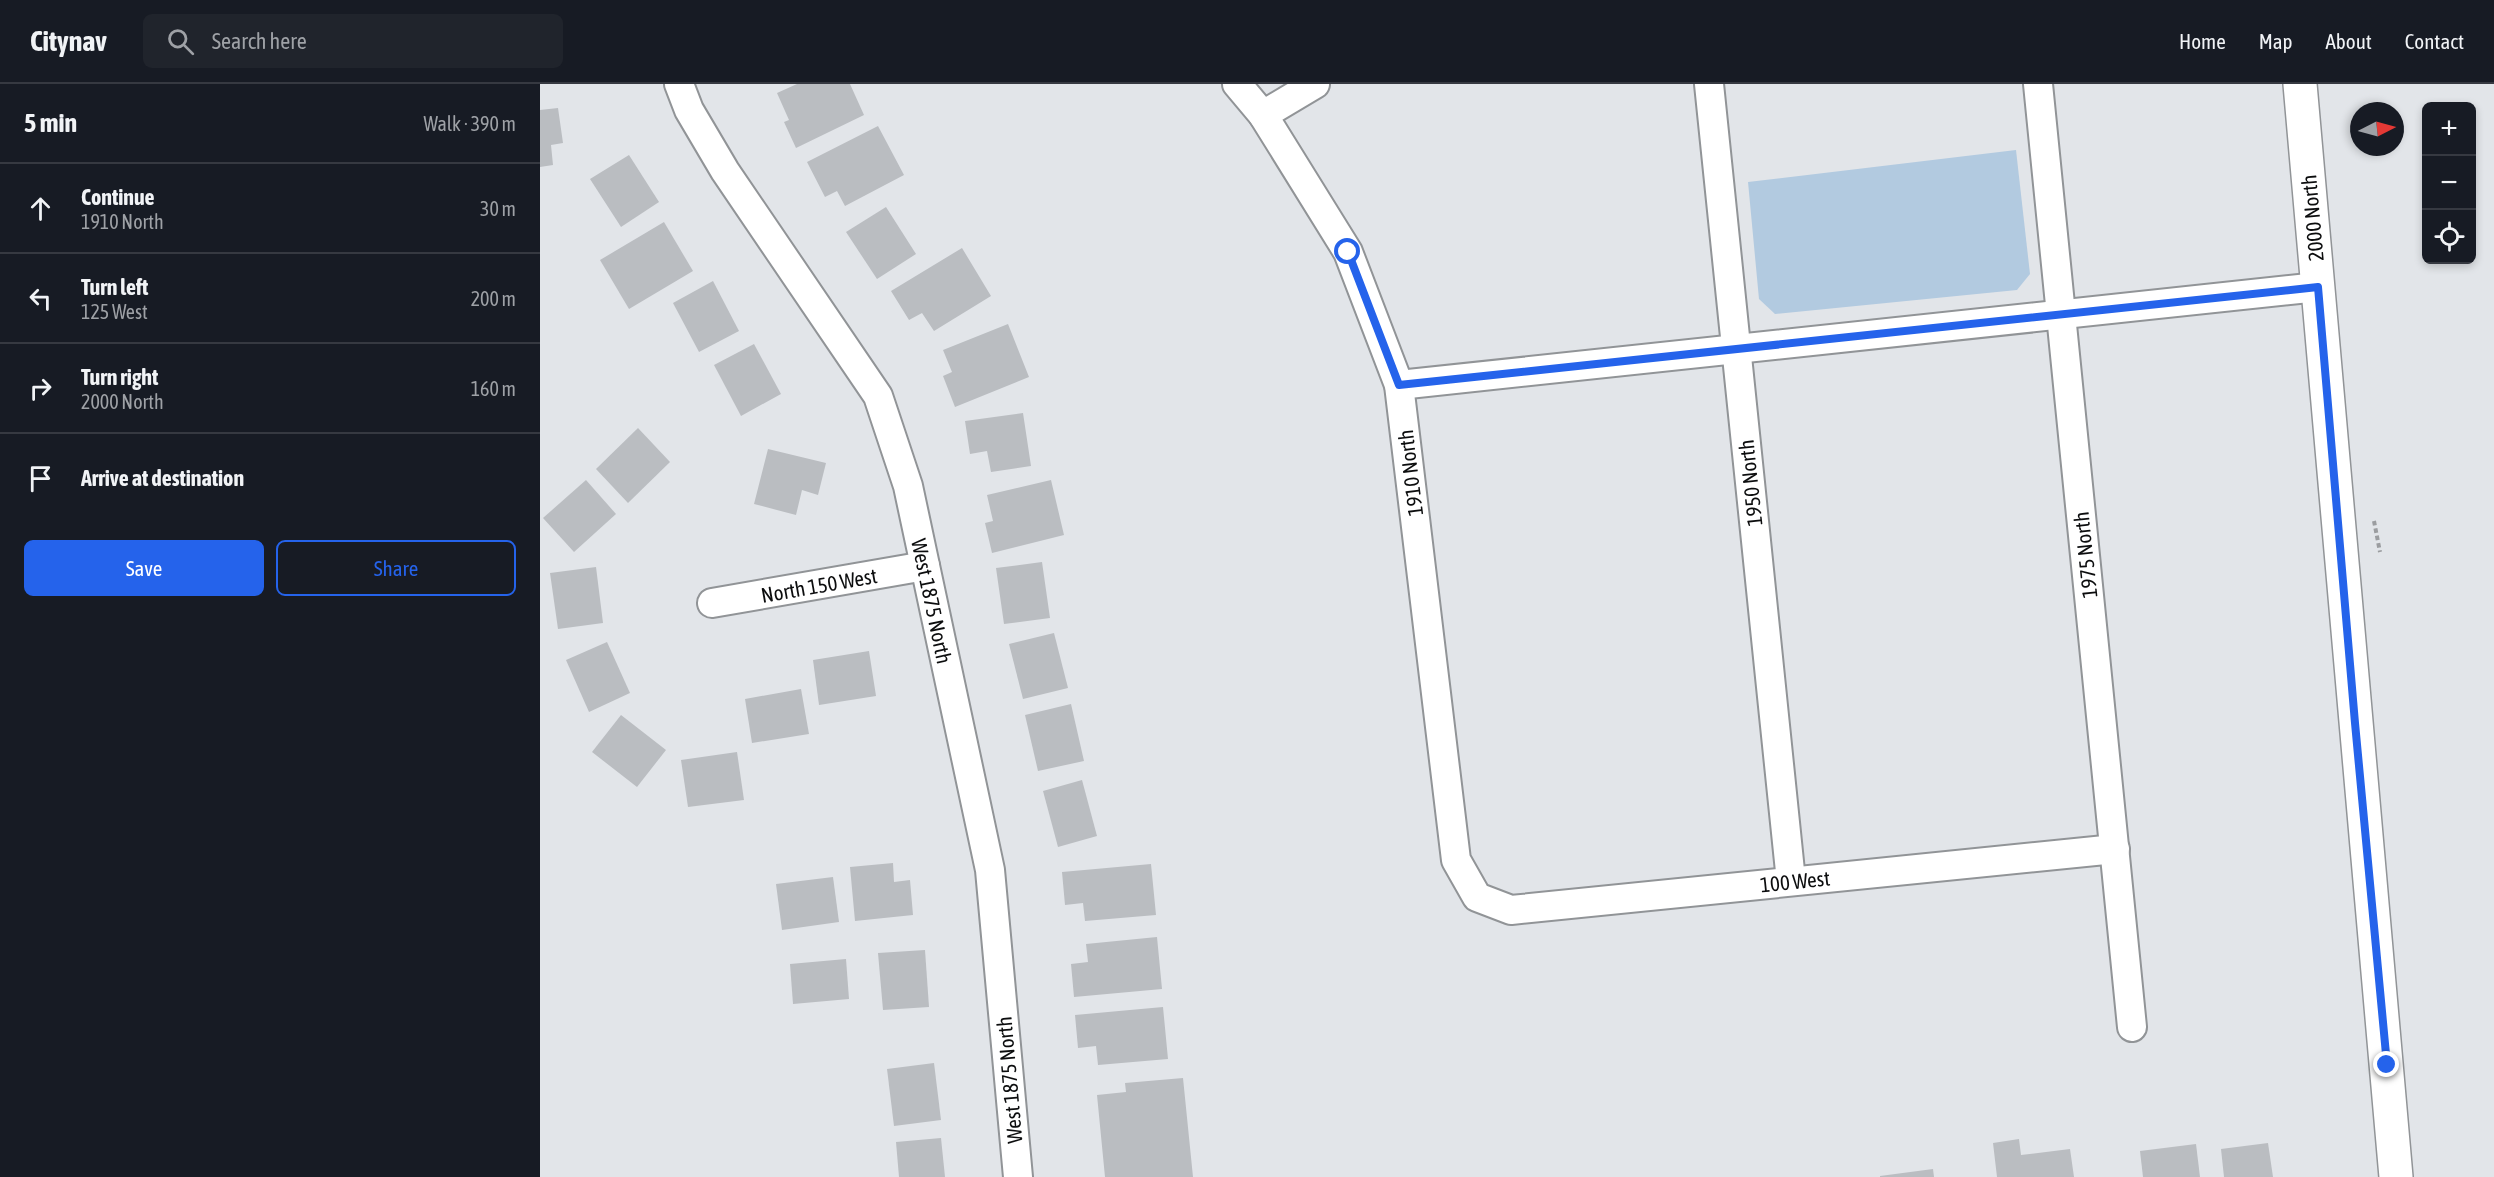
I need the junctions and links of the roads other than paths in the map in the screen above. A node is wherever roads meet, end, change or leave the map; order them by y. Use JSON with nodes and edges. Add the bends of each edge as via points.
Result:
{"nodes":[{"id":1,"x":679,"y":84,"type":"edge"},
{"id":2,"x":1237,"y":84,"type":"edge"},
{"id":3,"x":1315,"y":84,"type":"edge"},
{"id":4,"x":1709,"y":84,"type":"edge"},
{"id":5,"x":2038,"y":84,"type":"edge"},
{"id":6,"x":2300,"y":84,"type":"edge"},
{"id":7,"x":1263,"y":115,"type":"junction"},
{"id":8,"x":2318,"y":287,"type":"junction"},
{"id":9,"x":2061,"y":314,"type":"junction"},
{"id":10,"x":1736,"y":349,"type":"junction"},
{"id":11,"x":1399,"y":385,"type":"junction"},
{"id":12,"x":925,"y":566,"type":"junction"},
{"id":13,"x":712,"y":603,"type":"dead end"},
{"id":14,"x":2115,"y":849,"type":"junction"},
{"id":15,"x":1791,"y":881,"type":"junction"},
{"id":16,"x":1477,"y":897,"type":"joint"},
{"id":17,"x":2132,"y":1027,"type":"dead end"},
{"id":18,"x":1018,"y":1177,"type":"edge"},
{"id":19,"x":2396,"y":1177,"type":"edge"}],
"edges":[{"from":1,"to":12,"type":"street","name":"West 1875 North","via":[[689,110],[725,171],[878,396],[908,486]]},
{"from":2,"to":7,"type":"street","name":"1910 North"},
{"from":3,"to":7,"type":"street"},
{"from":4,"to":10,"type":"street","name":"1950 North"},
{"from":5,"to":9,"type":"street","name":"1975 North"},
{"from":6,"to":8,"type":"street","name":"2000 North"},
{"from":7,"to":11,"type":"street","name":"1910 North","via":[[1348,252]]},
{"from":8,"to":9,"type":"street"},
{"from":8,"to":19,"type":"street","name":"2000 North"},
{"from":9,"to":10,"type":"street"},
{"from":9,"to":14,"type":"street","name":"1975 North"},
{"from":10,"to":11,"type":"street"},
{"from":10,"to":15,"type":"street","name":"1950 North"},
{"from":11,"to":16,"type":"street","name":"1910 North","via":[[1456,860]]},
{"from":12,"to":13,"type":"street","name":"North 150 West"},
{"from":12,"to":18,"type":"street","name":"West 1875 North","via":[[990,870]]},
{"from":14,"to":15,"type":"street","name":"100 West"},
{"from":14,"to":17,"type":"street","name":"1975 North"},
{"from":15,"to":16,"type":"street","name":"100 West","via":[[1511,910]]}]}
